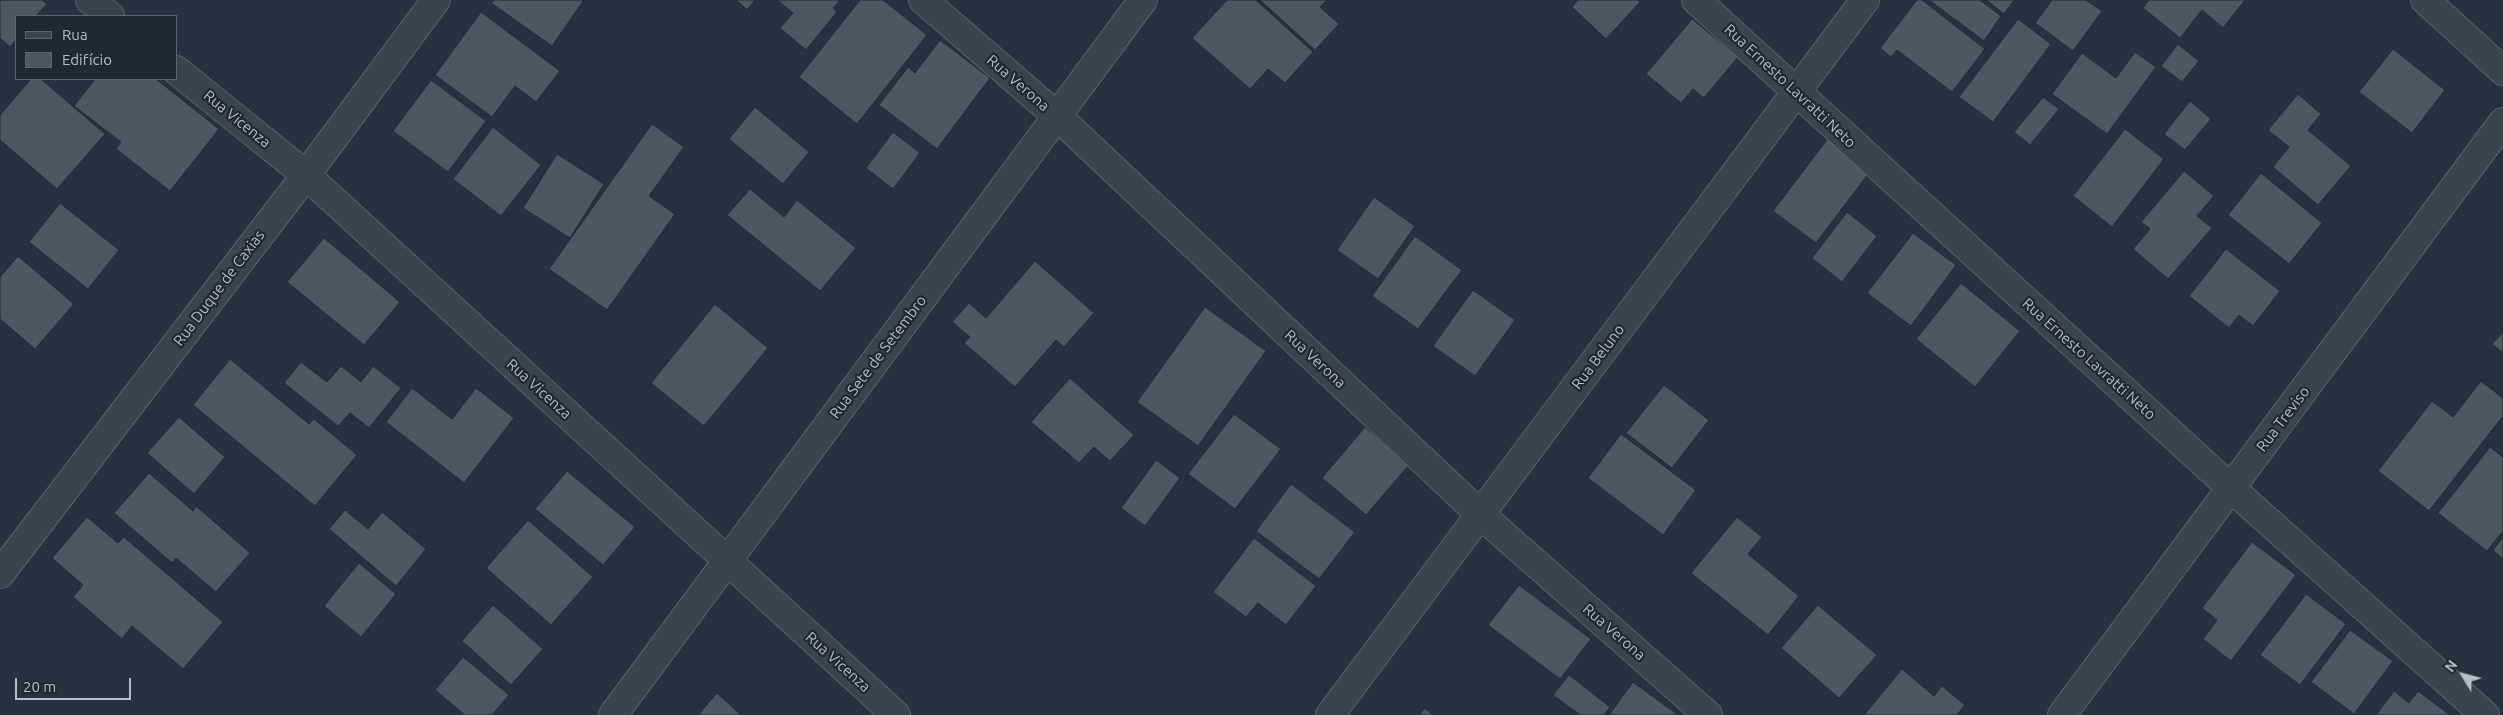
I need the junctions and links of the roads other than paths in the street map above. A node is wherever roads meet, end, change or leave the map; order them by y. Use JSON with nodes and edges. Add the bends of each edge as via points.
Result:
{"nodes":[{"id":1,"x":90,"y":0,"type":"edge"},
{"id":2,"x":436,"y":0,"type":"edge"},
{"id":3,"x":923,"y":0,"type":"edge"},
{"id":4,"x":1143,"y":0,"type":"edge"},
{"id":5,"x":1696,"y":0,"type":"edge"},
{"id":6,"x":1866,"y":0,"type":"edge"},
{"id":7,"x":2425,"y":0,"type":"edge"},
{"id":8,"x":109,"y":15,"type":"edge"},
{"id":9,"x":2503,"y":70,"type":"edge"},
{"id":10,"x":178,"y":72,"type":"edge"},
{"id":11,"x":1796,"y":93,"type":"junction"},
{"id":12,"x":1057,"y":116,"type":"junction"},
{"id":13,"x":2503,"y":122,"type":"edge"},
{"id":14,"x":306,"y":175,"type":"junction"},
{"id":15,"x":2231,"y":488,"type":"junction"},
{"id":16,"x":1480,"y":514,"type":"junction"},
{"id":17,"x":727,"y":561,"type":"junction"},
{"id":18,"x":0,"y":574,"type":"edge"},
{"id":19,"x":613,"y":715,"type":"edge"},
{"id":20,"x":896,"y":715,"type":"edge"},
{"id":21,"x":1330,"y":715,"type":"edge"},
{"id":22,"x":1708,"y":715,"type":"edge"},
{"id":23,"x":2062,"y":715,"type":"edge"},
{"id":24,"x":2485,"y":715,"type":"edge"}],
"edges":[{"from":1,"to":8,"type":"street"},
{"from":2,"to":14,"type":"street","name":"Rua Duque de Caxias"},
{"from":3,"to":12,"type":"street","name":"Rua Verona"},
{"from":4,"to":12,"type":"street","name":"Rua Sete de Setembro"},
{"from":5,"to":11,"type":"street","name":"Rua Ernesto Lavratti Neto"},
{"from":6,"to":11,"type":"street","name":"Rua Beluno"},
{"from":7,"to":9,"type":"street"},
{"from":10,"to":14,"type":"street","name":"Rua Vicenza"},
{"from":11,"to":15,"type":"street","name":"Rua Ernesto Lavratti Neto"},
{"from":11,"to":16,"type":"street","name":"Rua Beluno"},
{"from":12,"to":16,"type":"street","name":"Rua Verona"},
{"from":12,"to":17,"type":"street","name":"Rua Sete de Setembro"},
{"from":13,"to":15,"type":"street","name":"Rua Treviso"},
{"from":14,"to":17,"type":"street","name":"Rua Vicenza"},
{"from":14,"to":18,"type":"street","name":"Rua Duque de Caxias"},
{"from":15,"to":23,"type":"street","name":"Rua Treviso"},
{"from":15,"to":24,"type":"street","name":"Rua Ernesto Lavratti Neto"},
{"from":16,"to":21,"type":"street","name":"Rua Beluno"},
{"from":16,"to":22,"type":"street","name":"Rua Verona"},
{"from":17,"to":19,"type":"street","name":"Rua Sete de Setembro"},
{"from":17,"to":20,"type":"street","name":"Rua Vicenza"}]}
